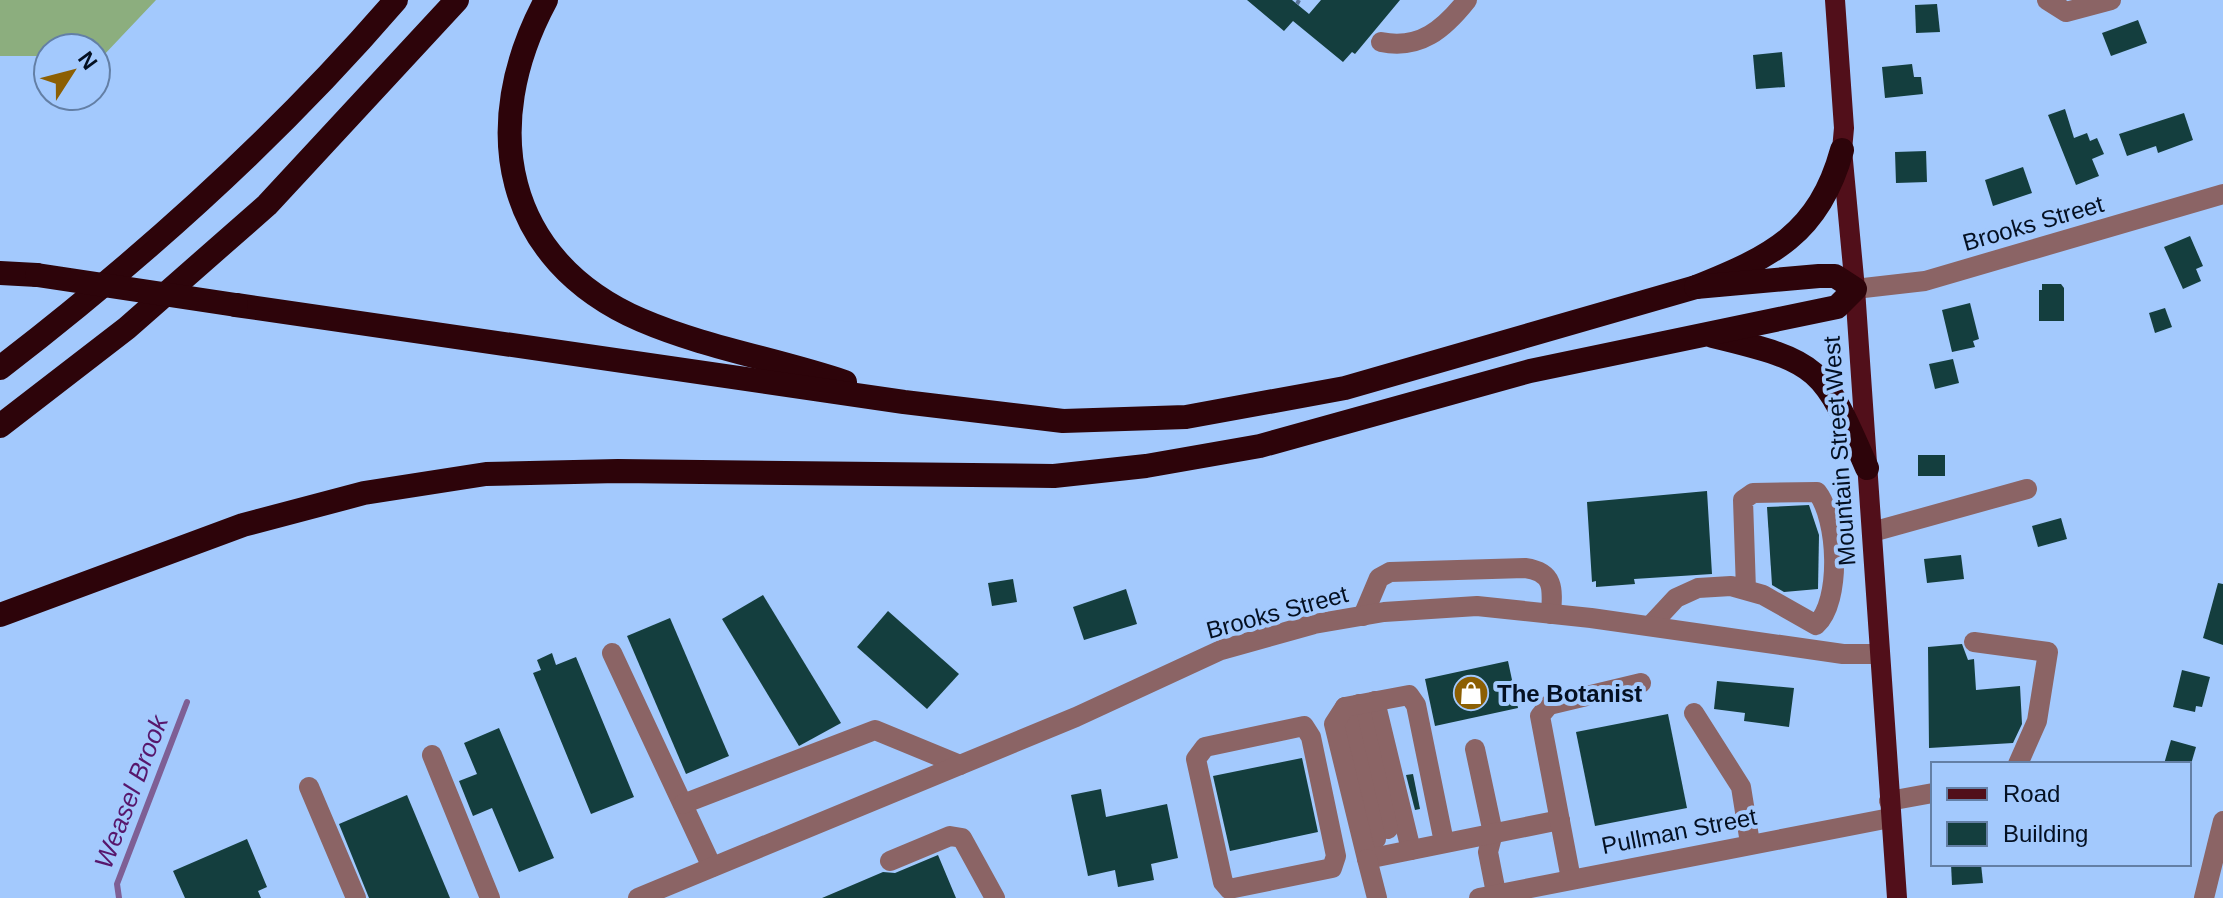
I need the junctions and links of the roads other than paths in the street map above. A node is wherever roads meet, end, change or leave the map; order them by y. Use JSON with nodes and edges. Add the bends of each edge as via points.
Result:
{"nodes":[{"id":1,"x":396,"y":0,"type":"edge"},
{"id":2,"x":457,"y":0,"type":"edge"},
{"id":3,"x":546,"y":0,"type":"edge"},
{"id":4,"x":1467,"y":0,"type":"edge"},
{"id":5,"x":1835,"y":0,"type":"edge"},
{"id":6,"x":2047,"y":0,"type":"edge"},
{"id":7,"x":2111,"y":0,"type":"edge"},
{"id":8,"x":1381,"y":42,"type":"dead end"},
{"id":9,"x":1842,"y":150,"type":"junction"},
{"id":10,"x":2223,"y":194,"type":"edge"},
{"id":11,"x":0,"y":273,"type":"edge"},
{"id":12,"x":1696,"y":287,"type":"junction"},
{"id":13,"x":1855,"y":289,"type":"junction"},
{"id":14,"x":1707,"y":334,"type":"junction"},
{"id":15,"x":0,"y":368,"type":"edge"},
{"id":16,"x":904,"y":402,"type":"junction"},
{"id":17,"x":0,"y":426,"type":"edge"},
{"id":18,"x":1867,"y":468,"type":"junction"},
{"id":19,"x":2027,"y":489,"type":"dead end"},
{"id":20,"x":1872,"y":532,"type":"junction"},
{"id":21,"x":1746,"y":590,"type":"junction"},
{"id":22,"x":1551,"y":614,"type":"junction"},
{"id":23,"x":0,"y":615,"type":"edge"},
{"id":24,"x":1363,"y":616,"type":"junction"},
{"id":25,"x":1650,"y":626,"type":"junction"},
{"id":26,"x":1974,"y":642,"type":"dead end"},
{"id":27,"x":612,"y":653,"type":"dead end"},
{"id":28,"x":1879,"y":654,"type":"junction"},
{"id":29,"x":1641,"y":683,"type":"dead end"},
{"id":30,"x":1360,"y":704,"type":"junction"},
{"id":31,"x":1694,"y":713,"type":"dead end"},
{"id":32,"x":1475,"y":749,"type":"dead end"},
{"id":33,"x":432,"y":755,"type":"dead end"},
{"id":34,"x":2019,"y":762,"type":"edge"},
{"id":35,"x":960,"y":765,"type":"junction"},
{"id":36,"x":309,"y":787,"type":"dead end"},
{"id":37,"x":1931,"y":794,"type":"edge"},
{"id":38,"x":683,"y":804,"type":"junction"},
{"id":39,"x":1890,"y":809,"type":"junction"},
{"id":40,"x":1560,"y":820,"type":"junction"},
{"id":41,"x":2222,"y":825,"type":"edge"},
{"id":42,"x":1493,"y":833,"type":"junction"},
{"id":43,"x":1444,"y":842,"type":"junction"},
{"id":44,"x":1750,"y":843,"type":"junction"},
{"id":45,"x":1388,"y":855,"type":"junction"},
{"id":46,"x":890,"y":861,"type":"dead end"},
{"id":47,"x":712,"y":867,"type":"junction"},
{"id":48,"x":1571,"y":879,"type":"junction"},
{"id":49,"x":1250,"y":891,"type":"edge"},
{"id":50,"x":1491,"y":897,"type":"edge"},
{"id":51,"x":356,"y":898,"type":"edge"},
{"id":52,"x":490,"y":898,"type":"edge"},
{"id":53,"x":638,"y":898,"type":"edge"},
{"id":54,"x":995,"y":898,"type":"edge"},
{"id":55,"x":1377,"y":898,"type":"edge"},
{"id":56,"x":1897,"y":898,"type":"edge"},
{"id":57,"x":2204,"y":898,"type":"edge"}],
"edges":[{"from":1,"to":15,"type":"highway","via":[[241,164],[138,257]]},
{"from":2,"to":17,"type":"highway","via":[[267,205],[127,328]]},
{"from":3,"to":16,"type":"highway","via":[[516,85],[508,149],[519,199],[556,262],[592,294],[651,324]]},
{"from":4,"to":8,"type":"street","via":[[1440,31],[1426,38]]},
{"from":5,"to":9,"type":"main road","name":"Mountain Street West"},
{"from":6,"to":7,"type":"street","via":[[2066,12]]},
{"from":9,"to":12,"type":"highway","via":[[1828,191],[1794,237],[1758,261]]},
{"from":9,"to":13,"type":"main road","name":"Mountain Street West"},
{"from":10,"to":13,"type":"street","name":"Brooks Street","via":[[1925,281]]},
{"from":11,"to":16,"type":"highway","bridge":true},
{"from":12,"to":13,"type":"highway","via":[[1835,276]]},
{"from":12,"to":16,"type":"highway","via":[[1345,388],[1186,417],[1063,421]]},
{"from":13,"to":14,"type":"highway","via":[[1837,307]]},
{"from":13,"to":18,"type":"main road","name":"Mountain Street West"},
{"from":14,"to":18,"type":"highway","via":[[1801,361],[1834,396]]},
{"from":14,"to":23,"type":"highway","via":[[1530,371],[1260,446],[1146,466],[1054,476],[486,474],[364,493],[243,525]]},
{"from":18,"to":20,"type":"main road","name":"Mountain Street West"},
{"from":19,"to":20,"type":"street"},
{"from":20,"to":28,"type":"main road","name":"Mountain Street West"},
{"from":21,"to":21,"type":"street","via":[[1805,622],[1816,625],[1823,619],[1834,536],[1827,505],[1817,492],[1753,493],[1743,500]]},
{"from":21,"to":25,"type":"street","via":[[1698,588],[1676,598]]},
{"from":22,"to":24,"type":"street","name":"Brooks Street","via":[[1477,606]]},
{"from":22,"to":24,"type":"street","via":[[1549,577],[1525,568],[1390,572],[1379,578]]},
{"from":22,"to":25,"type":"street","name":"Brooks Street"},
{"from":24,"to":35,"type":"street","name":"Brooks Street","via":[[1221,650]]},
{"from":25,"to":28,"type":"street","name":"Brooks Street","via":[[1843,654]]},
{"from":26,"to":34,"type":"street","via":[[2048,652],[2037,721]]},
{"from":27,"to":38,"type":"street"},
{"from":28,"to":39,"type":"main road","name":"Mountain Street West"},
{"from":29,"to":40,"type":"street","via":[[1549,705],[1540,716]]},
{"from":30,"to":43,"type":"street","via":[[1409,695],[1416,705]]},
{"from":30,"to":45,"type":"street"},
{"from":30,"to":45,"type":"street","via":[[1334,724]]},
{"from":31,"to":44,"type":"street","via":[[1741,787]]},
{"from":32,"to":42,"type":"street"},
{"from":33,"to":52,"type":"street"},
{"from":35,"to":38,"type":"street","via":[[875,730]]},
{"from":35,"to":47,"type":"street","name":"Brooks Street"},
{"from":36,"to":51,"type":"street"},
{"from":37,"to":39,"type":"street","name":"Pullman Street"},
{"from":38,"to":47,"type":"street"},
{"from":39,"to":44,"type":"street","name":"Pullman Street"},
{"from":39,"to":56,"type":"main road","name":"Mountain Street West"},
{"from":40,"to":42,"type":"street"},
{"from":40,"to":48,"type":"street"},
{"from":41,"to":57,"type":"street"},
{"from":42,"to":43,"type":"street"},
{"from":42,"to":50,"type":"street","via":[[1488,852]]},
{"from":43,"to":45,"type":"street"},
{"from":44,"to":48,"type":"street","name":"Pullman Street"},
{"from":45,"to":55,"type":"street"},
{"from":46,"to":54,"type":"street","via":[[950,836],[962,838]]},
{"from":47,"to":53,"type":"street","name":"Brooks Street"},
{"from":48,"to":50,"type":"street","name":"Pullman Street"},
{"from":49,"to":49,"type":"street","via":[[1332,868],[1336,856],[1311,737],[1304,726],[1205,747],[1196,759],[1223,882],[1229,889]]}]}
